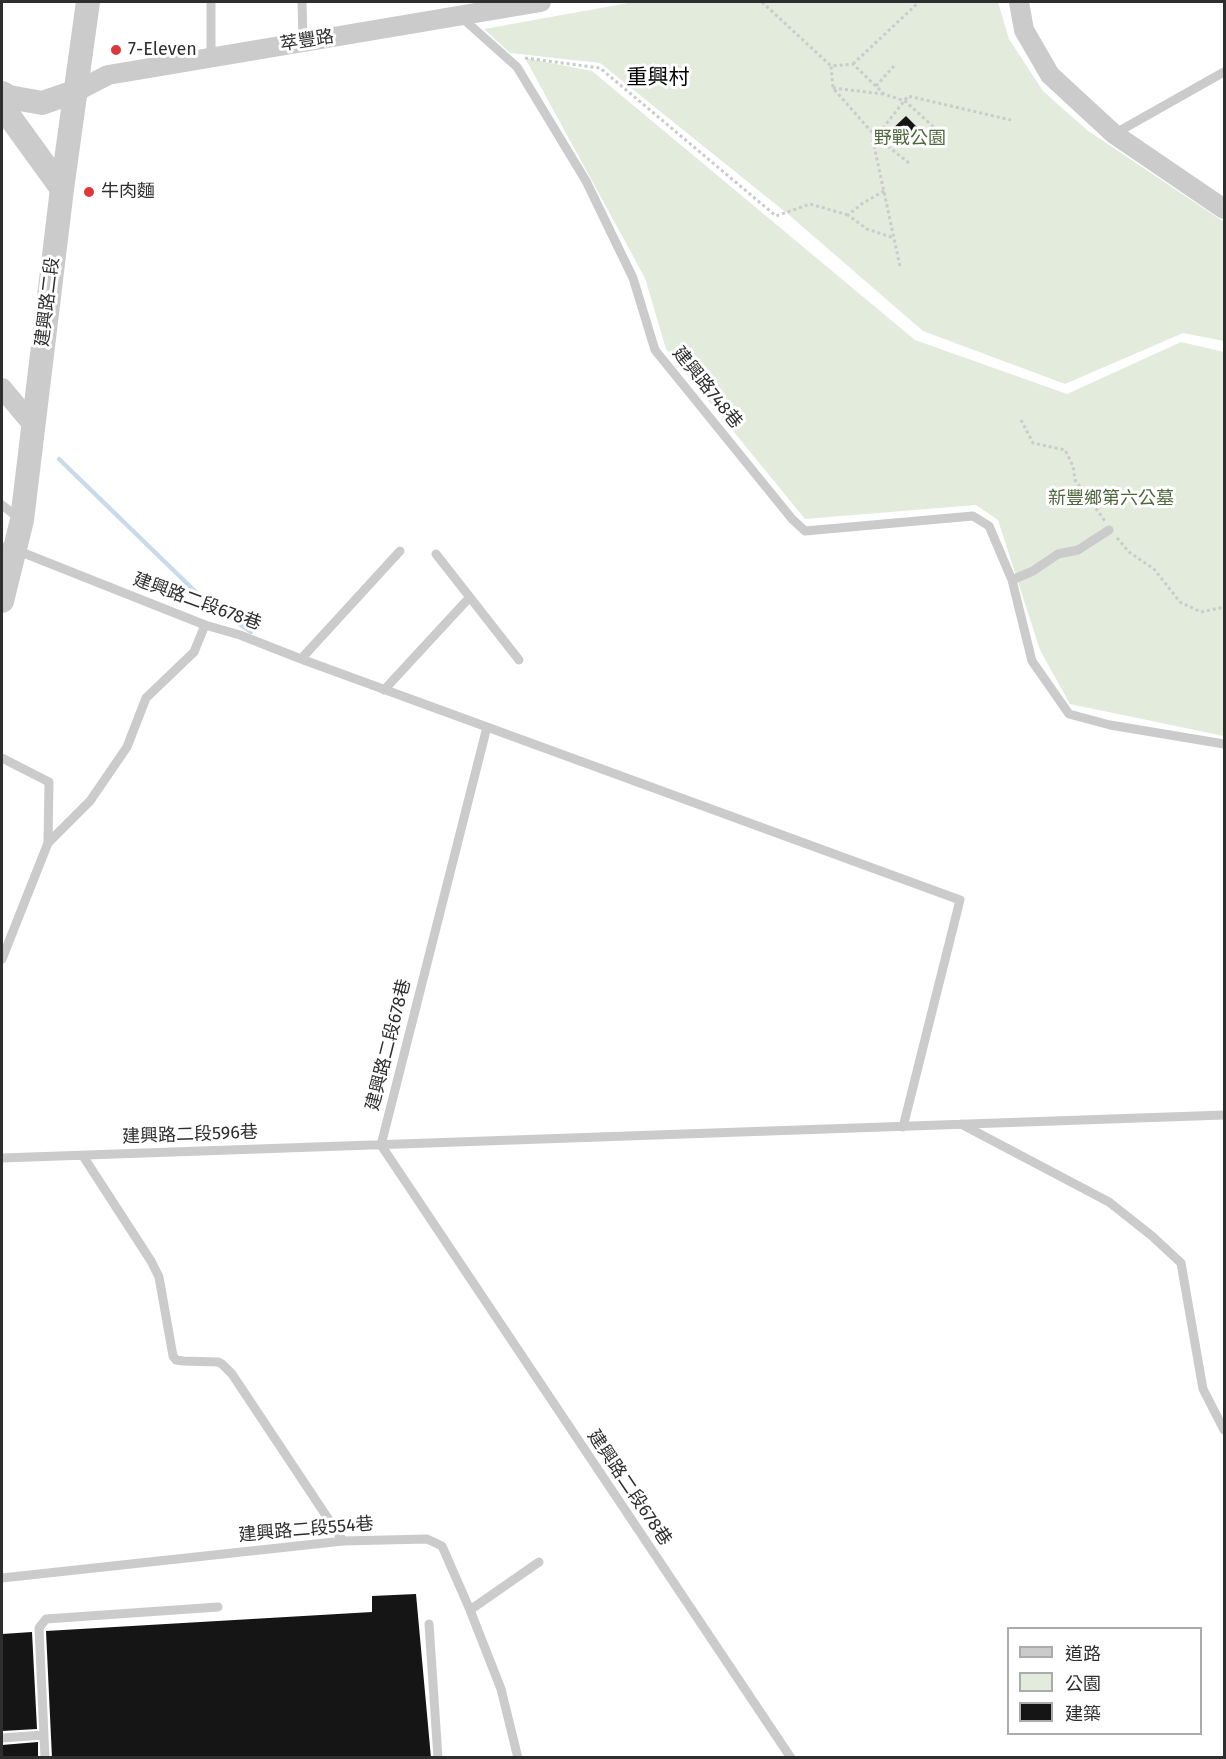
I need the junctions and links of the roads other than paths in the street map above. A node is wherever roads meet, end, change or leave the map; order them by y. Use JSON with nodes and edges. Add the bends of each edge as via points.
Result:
{"nodes":[{"id":1,"x":88,"y":2,"type":"edge"},
{"id":2,"x":211,"y":2,"type":"edge"},
{"id":3,"x":302,"y":2,"type":"edge"},
{"id":4,"x":541,"y":2,"type":"edge"},
{"id":5,"x":1019,"y":2,"type":"edge"},
{"id":6,"x":459,"y":16,"type":"junction"},
{"id":7,"x":303,"y":41,"type":"junction"},
{"id":8,"x":211,"y":56,"type":"junction"},
{"id":9,"x":1224,"y":72,"type":"edge"},
{"id":10,"x":77,"y":91,"type":"junction"},
{"id":11,"x":2,"y":93,"type":"edge"},
{"id":12,"x":2,"y":106,"type":"edge"},
{"id":13,"x":1114,"y":134,"type":"junction"},
{"id":14,"x":62,"y":189,"type":"junction"},
{"id":15,"x":1224,"y":209,"type":"edge"},
{"id":16,"x":2,"y":388,"type":"edge"},
{"id":17,"x":33,"y":425,"type":"junction"},
{"id":18,"x":2,"y":506,"type":"edge"},
{"id":19,"x":22,"y":520,"type":"junction"},
{"id":20,"x":1109,"y":530,"type":"dead end"},
{"id":21,"x":9,"y":549,"type":"edge"},
{"id":22,"x":400,"y":551,"type":"dead end"},
{"id":23,"x":436,"y":554,"type":"dead end"},
{"id":24,"x":1012,"y":580,"type":"junction"},
{"id":25,"x":469,"y":598,"type":"junction"},
{"id":26,"x":2,"y":601,"type":"edge"},
{"id":27,"x":205,"y":625,"type":"junction"},
{"id":28,"x":301,"y":659,"type":"junction"},
{"id":29,"x":519,"y":660,"type":"dead end"},
{"id":30,"x":384,"y":690,"type":"junction"},
{"id":31,"x":487,"y":727,"type":"junction"},
{"id":32,"x":1224,"y":744,"type":"edge"},
{"id":33,"x":2,"y":758,"type":"edge"},
{"id":34,"x":48,"y":843,"type":"junction"},
{"id":35,"x":2,"y":959,"type":"edge"},
{"id":36,"x":1224,"y":1115,"type":"edge"},
{"id":37,"x":961,"y":1124,"type":"junction"},
{"id":38,"x":903,"y":1127,"type":"junction"},
{"id":39,"x":381,"y":1145,"type":"junction"},
{"id":40,"x":83,"y":1156,"type":"junction"},
{"id":41,"x":2,"y":1158,"type":"edge"},
{"id":42,"x":1224,"y":1430,"type":"edge"},
{"id":43,"x":343,"y":1541,"type":"junction"},
{"id":44,"x":539,"y":1562,"type":"dead end"},
{"id":45,"x":2,"y":1578,"type":"edge"},
{"id":46,"x":218,"y":1607,"type":"dead end"},
{"id":47,"x":470,"y":1610,"type":"junction"},
{"id":48,"x":429,"y":1624,"type":"dead end"},
{"id":49,"x":43,"y":1735,"type":"junction"},
{"id":50,"x":2,"y":1738,"type":"edge"},
{"id":51,"x":45,"y":1758,"type":"edge"},
{"id":52,"x":438,"y":1758,"type":"edge"},
{"id":53,"x":518,"y":1758,"type":"edge"},
{"id":54,"x":791,"y":1758,"type":"edge"}],
"edges":[{"from":1,"to":10,"type":"street","name":"建興路二段"},
{"from":2,"to":8,"type":"lane"},
{"from":3,"to":7,"type":"lane"},
{"from":4,"to":6,"type":"street","name":"萃豐路"},
{"from":5,"to":13,"type":"street","via":[[1024,30],[1050,75]]},
{"from":6,"to":7,"type":"street","name":"萃豐路"},
{"from":6,"to":24,"type":"lane","name":"建興路748巷","via":[[517,67],[586,181],[633,278],[655,350],[792,519],[805,531],[973,516],[988,526]]},
{"from":7,"to":8,"type":"street","name":"萃豐路"},
{"from":8,"to":10,"type":"street","name":"萃豐路","via":[[108,75]]},
{"from":9,"to":13,"type":"lane"},
{"from":10,"to":11,"type":"street","via":[[42,103]]},
{"from":10,"to":14,"type":"street","name":"建興路二段"},
{"from":12,"to":14,"type":"street"},
{"from":13,"to":15,"type":"street"},
{"from":14,"to":17,"type":"street","name":"建興路二段"},
{"from":16,"to":17,"type":"street"},
{"from":17,"to":19,"type":"street","name":"建興路二段"},
{"from":18,"to":19,"type":"lane"},
{"from":19,"to":21,"type":"street","name":"建興路二段"},
{"from":20,"to":24,"type":"lane","via":[[1078,550],[1058,554]]},
{"from":21,"to":26,"type":"street","name":"建興路二段"},
{"from":21,"to":27,"type":"lane","name":"建興路二段678巷"},
{"from":22,"to":28,"type":"lane"},
{"from":23,"to":25,"type":"lane"},
{"from":24,"to":32,"type":"lane","name":"建興路748巷","via":[[1032,661],[1069,714],[1110,725]]},
{"from":25,"to":29,"type":"lane"},
{"from":25,"to":30,"type":"lane"},
{"from":27,"to":28,"type":"lane","name":"建興路二段678巷"},
{"from":27,"to":34,"type":"lane","via":[[194,652],[147,698],[127,747],[90,801]]},
{"from":28,"to":30,"type":"lane","name":"建興路二段678巷"},
{"from":30,"to":31,"type":"lane","name":"建興路二段678巷"},
{"from":31,"to":38,"type":"lane","via":[[960,900]]},
{"from":31,"to":39,"type":"lane","name":"建興路二段678巷"},
{"from":33,"to":34,"type":"lane","via":[[49,782]]},
{"from":34,"to":35,"type":"lane"},
{"from":36,"to":37,"type":"lane","name":"建興路二段596巷"},
{"from":37,"to":38,"type":"lane","name":"建興路二段596巷"},
{"from":37,"to":42,"type":"lane","via":[[1109,1202],[1181,1263],[1203,1389]]},
{"from":38,"to":39,"type":"lane","name":"建興路二段596巷"},
{"from":39,"to":40,"type":"lane","name":"建興路二段596巷"},
{"from":39,"to":54,"type":"lane","name":"建興路二段678巷"},
{"from":40,"to":41,"type":"lane","name":"建興路二段596巷"},
{"from":40,"to":43,"type":"lane","via":[[159,1277],[173,1356],[183,1362],[218,1362],[227,1369]]},
{"from":43,"to":45,"type":"lane","name":"建興路二段554巷"},
{"from":43,"to":47,"type":"lane","name":"建興路二段554巷","via":[[427,1539],[442,1546]]},
{"from":44,"to":47,"type":"lane"},
{"from":46,"to":49,"type":"lane","via":[[46,1619],[39,1628]]},
{"from":47,"to":53,"type":"lane","name":"建興路二段554巷","via":[[505,1704]]},
{"from":48,"to":52,"type":"lane"},
{"from":49,"to":50,"type":"lane"},
{"from":49,"to":51,"type":"lane"}]}
